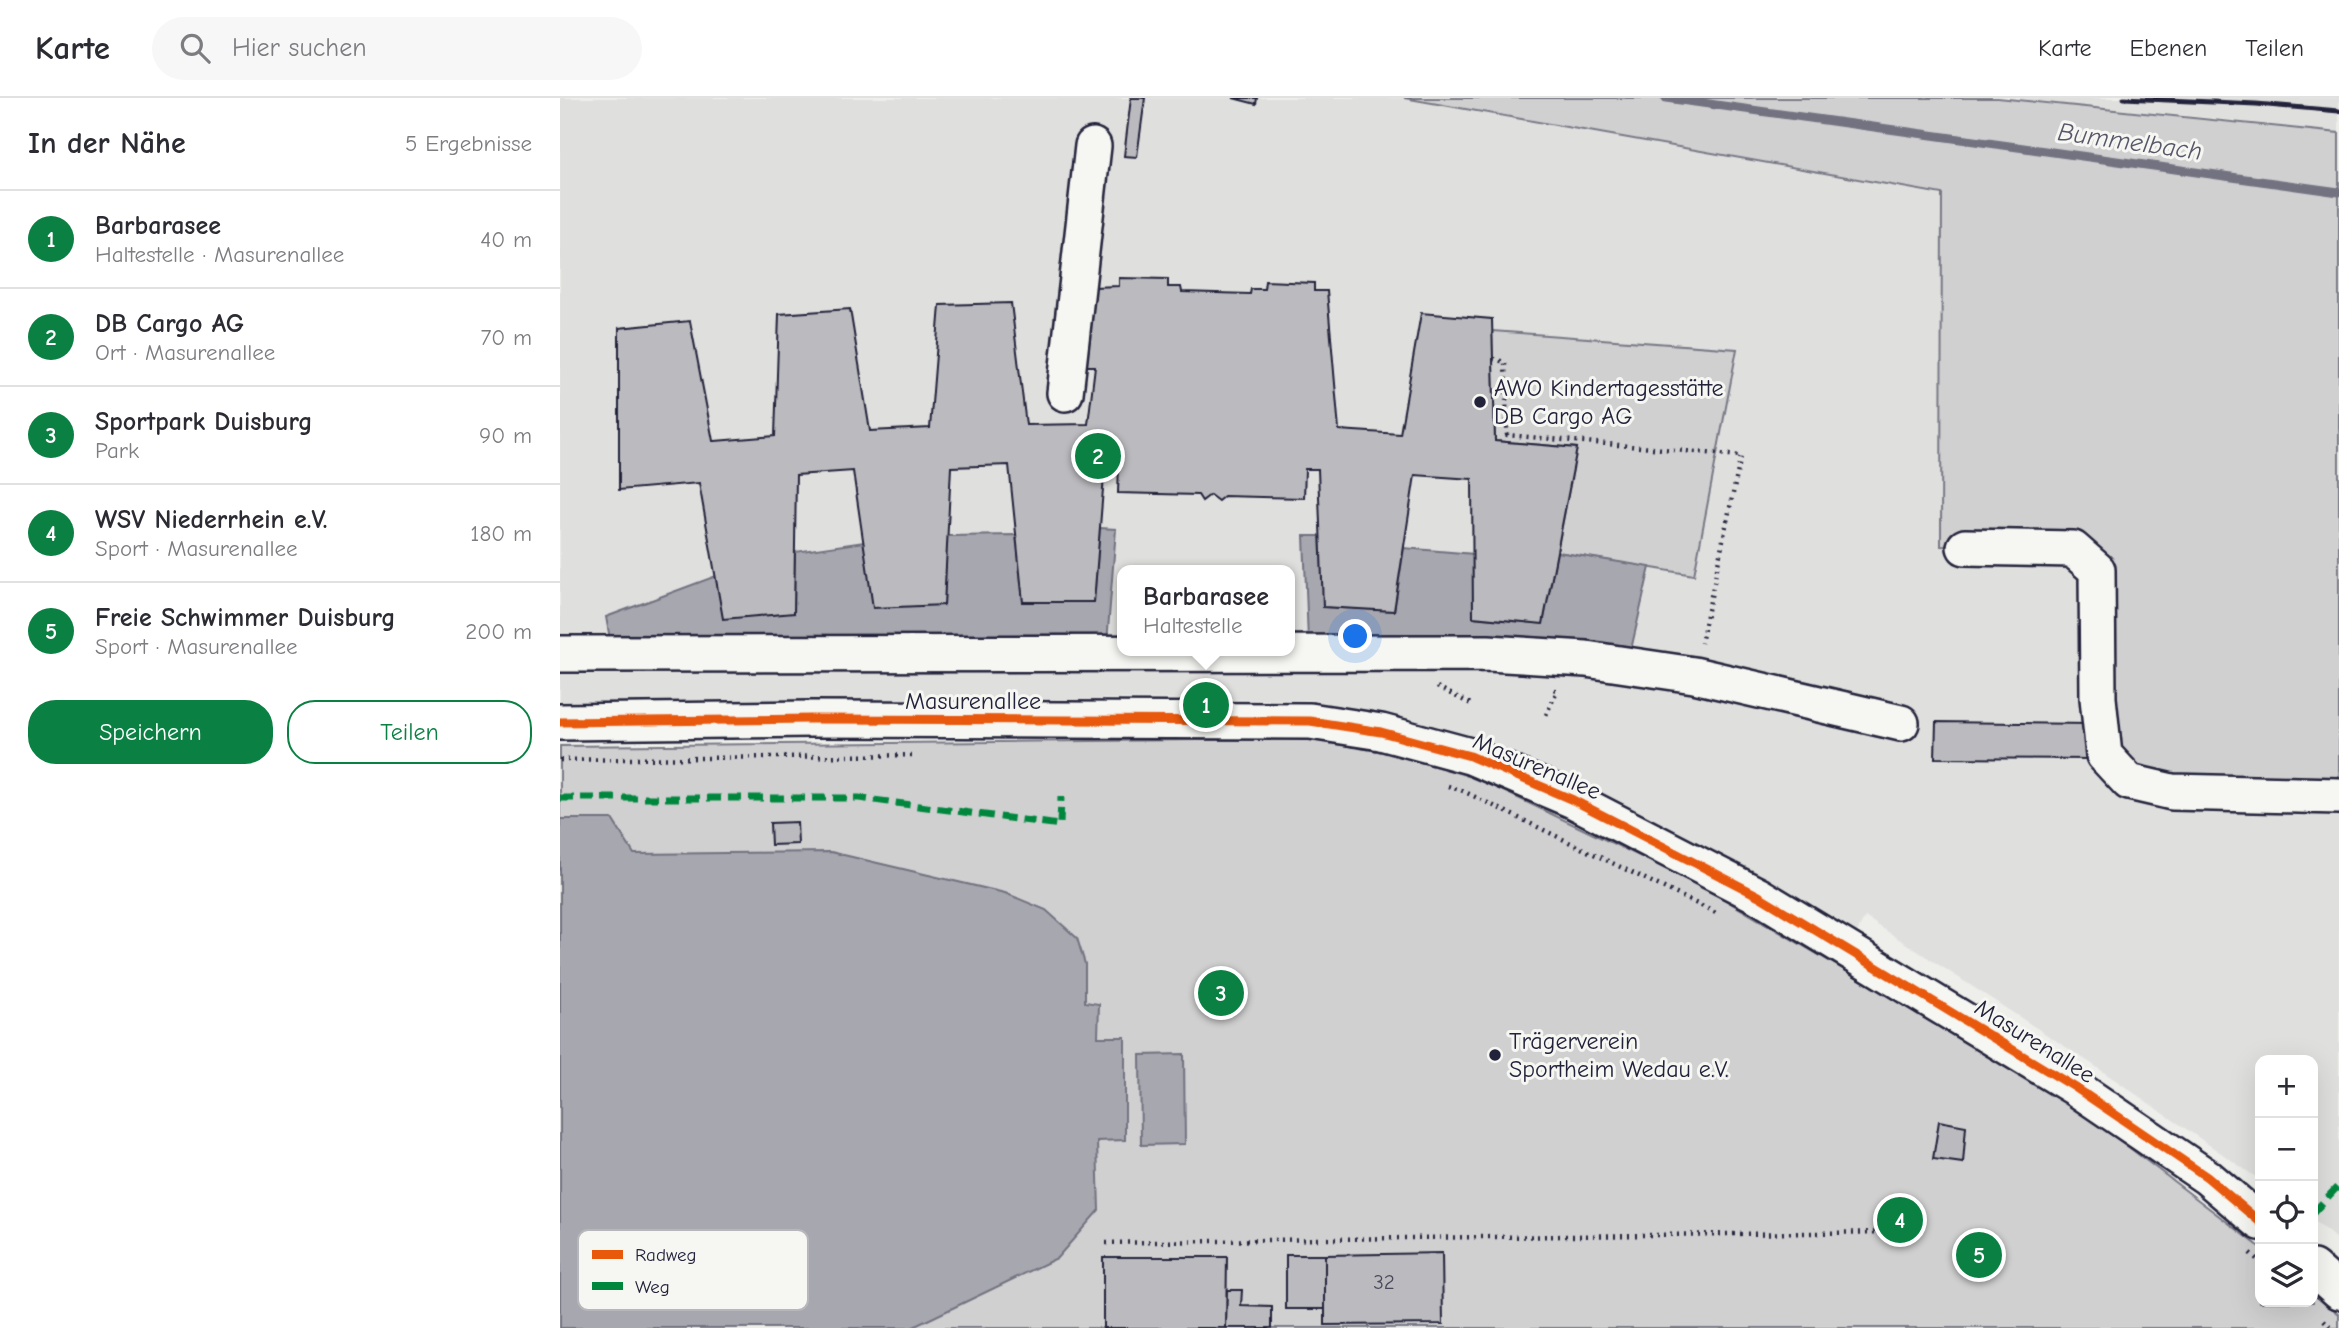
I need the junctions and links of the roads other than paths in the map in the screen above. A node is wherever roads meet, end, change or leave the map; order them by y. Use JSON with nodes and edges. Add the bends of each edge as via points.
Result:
{"nodes":[{"id":1,"x":1093,"y":146,"type":"dead end"},
{"id":2,"x":1065,"y":393,"type":"dead end"},
{"id":3,"x":1965,"y":547,"type":"dead end"},
{"id":4,"x":1295,"y":652,"type":"edge"},
{"id":5,"x":1117,"y":653,"type":"edge"},
{"id":6,"x":560,"y":654,"type":"edge"},
{"id":7,"x":560,"y":722,"type":"edge"},
{"id":8,"x":1902,"y":723,"type":"dead end"},
{"id":9,"x":2339,"y":796,"type":"edge"},
{"id":10,"x":2254,"y":1237,"type":"edge"},
{"id":11,"x":2318,"y":1272,"type":"edge"},
{"id":12,"x":2339,"y":1291,"type":"edge"}],
"edges":[{"from":1,"to":2,"type":"street"},
{"from":3,"to":9,"type":"street","via":[[2073,549],[2097,570],[2098,698],[2104,755],[2129,782],[2172,792]]},
{"from":4,"to":8,"type":"street","via":[[1458,652],[1586,659],[1694,675]]},
{"from":5,"to":6,"type":"street"},
{"from":7,"to":10,"type":"street","name":"Masurenallee","via":[[1310,721],[1381,732],[1470,756],[1573,800],[1759,896],[2076,1088],[2207,1177]]},
{"from":11,"to":12,"type":"street"}]}
